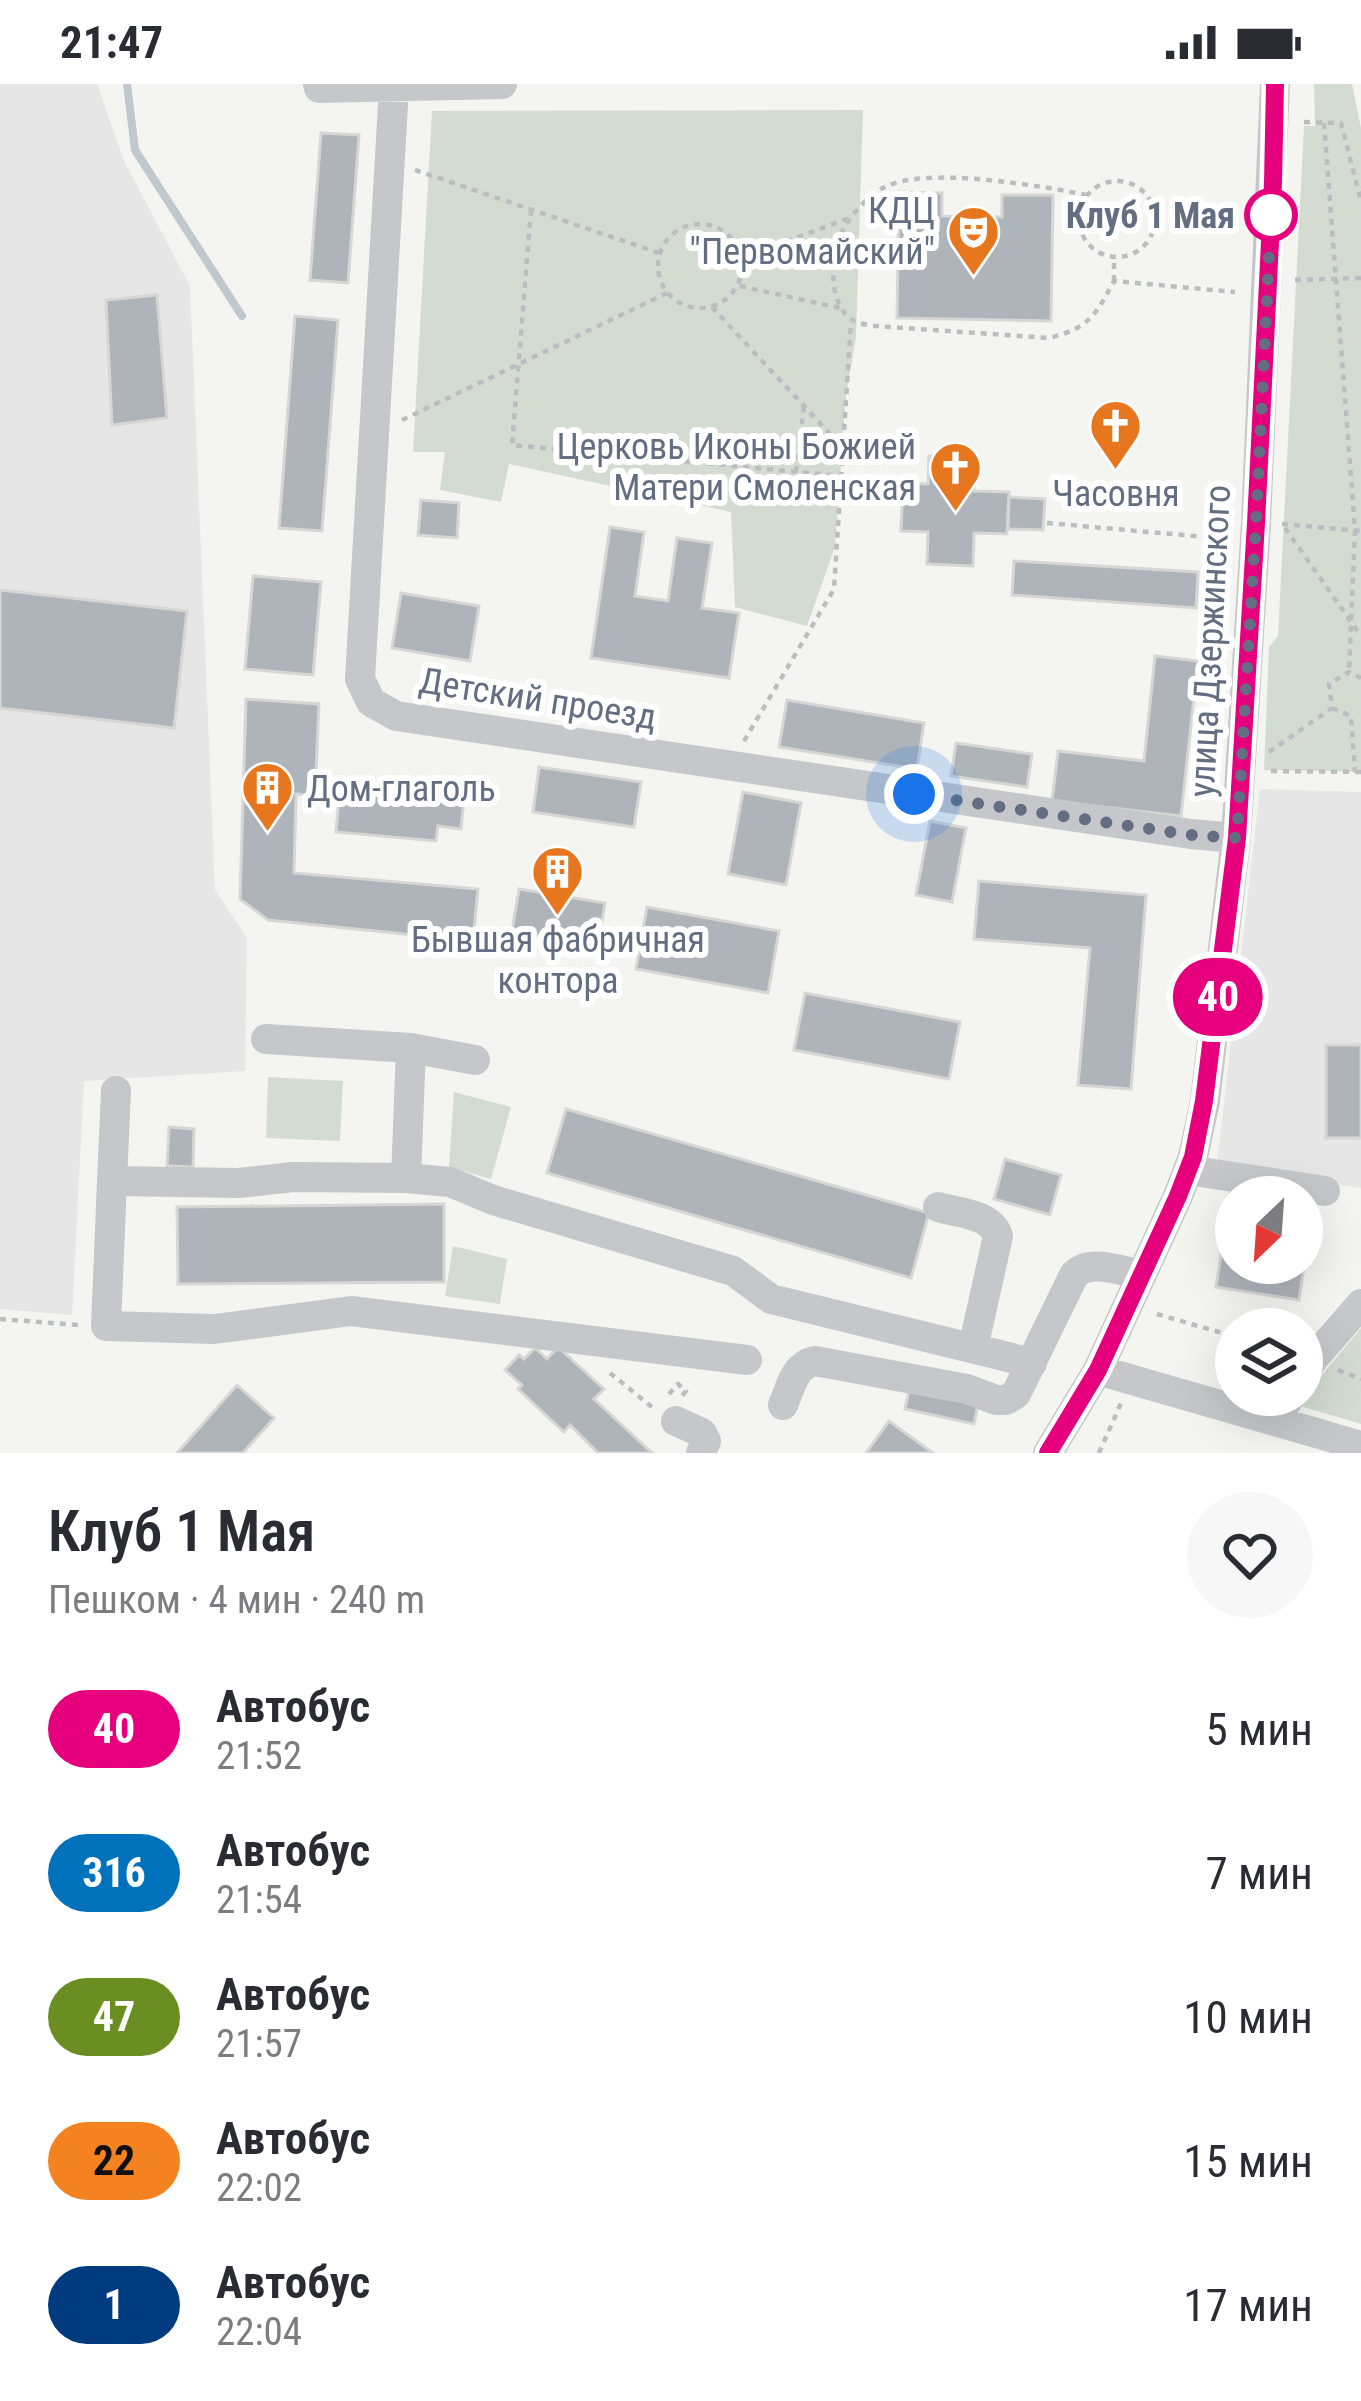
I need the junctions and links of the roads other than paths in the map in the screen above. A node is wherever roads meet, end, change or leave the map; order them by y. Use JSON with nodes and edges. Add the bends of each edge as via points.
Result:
{"nodes":[{"id":1,"x":502,"y":84,"type":"edge"},
{"id":2,"x":1275,"y":84,"type":"edge"},
{"id":3,"x":318,"y":86,"type":"edge"},
{"id":4,"x":394,"y":87,"type":"junction"},
{"id":5,"x":1237,"y":838,"type":"junction"},
{"id":6,"x":266,"y":1039,"type":"dead end"},
{"id":7,"x":411,"y":1048,"type":"junction"},
{"id":8,"x":475,"y":1060,"type":"dead end"},
{"id":9,"x":116,"y":1090,"type":"dead end"},
{"id":10,"x":1188,"y":1170,"type":"junction"},
{"id":11,"x":406,"y":1178,"type":"junction"},
{"id":12,"x":112,"y":1181,"type":"junction"},
{"id":13,"x":1325,"y":1191,"type":"dead end"},
{"id":14,"x":938,"y":1207,"type":"dead end"},
{"id":15,"x":1142,"y":1275,"type":"junction"},
{"id":16,"x":1361,"y":1304,"type":"edge"},
{"id":17,"x":973,"y":1348,"type":"junction"},
{"id":18,"x":1323,"y":1348,"type":"edge"},
{"id":19,"x":747,"y":1360,"type":"dead end"},
{"id":20,"x":1032,"y":1363,"type":"junction"},
{"id":21,"x":1098,"y":1370,"type":"junction"},
{"id":22,"x":1215,"y":1394,"type":"edge"},
{"id":23,"x":783,"y":1405,"type":"dead end"},
{"id":24,"x":667,"y":1413,"type":"road end"},
{"id":25,"x":1299,"y":1416,"type":"edge"},
{"id":26,"x":1361,"y":1446,"type":"edge"},
{"id":27,"x":701,"y":1453,"type":"edge"},
{"id":28,"x":1048,"y":1453,"type":"edge"}],
"edges":[{"from":1,"to":4,"type":"street"},
{"from":2,"to":5,"type":"street","name":"улица Дзержинского"},
{"from":3,"to":4,"type":"street"},
{"from":4,"to":5,"type":"street","name":"Детский проезд","via":[[360,679],[371,702],[395,716]]},
{"from":5,"to":10,"type":"street","name":"улица Дзержинского"},
{"from":6,"to":7,"type":"street"},
{"from":7,"to":8,"type":"street"},
{"from":7,"to":11,"type":"street"},
{"from":9,"to":12,"type":"street"},
{"from":10,"to":13,"type":"street"},
{"from":10,"to":15,"type":"street","name":"улица Дзержинского"},
{"from":11,"to":12,"type":"street"},
{"from":11,"to":17,"type":"street","via":[[450,1182],[733,1271],[771,1300]]},
{"from":12,"to":19,"type":"street","via":[[106,1326],[215,1329],[351,1311]]},
{"from":14,"to":17,"type":"street","via":[[997,1228]]},
{"from":15,"to":20,"type":"street","via":[[1081,1267]]},
{"from":15,"to":21,"type":"street","name":"улица Дзержинского"},
{"from":16,"to":18,"type":"street"},
{"from":17,"to":20,"type":"street"},
{"from":20,"to":23,"type":"street","via":[[1016,1394],[996,1400],[815,1361],[798,1370]]},
{"from":21,"to":22,"type":"street"},
{"from":21,"to":28,"type":"street","name":"улица Дзержинского"},
{"from":24,"to":27,"type":"street","via":[[702,1433]]},
{"from":25,"to":26,"type":"street"}]}
